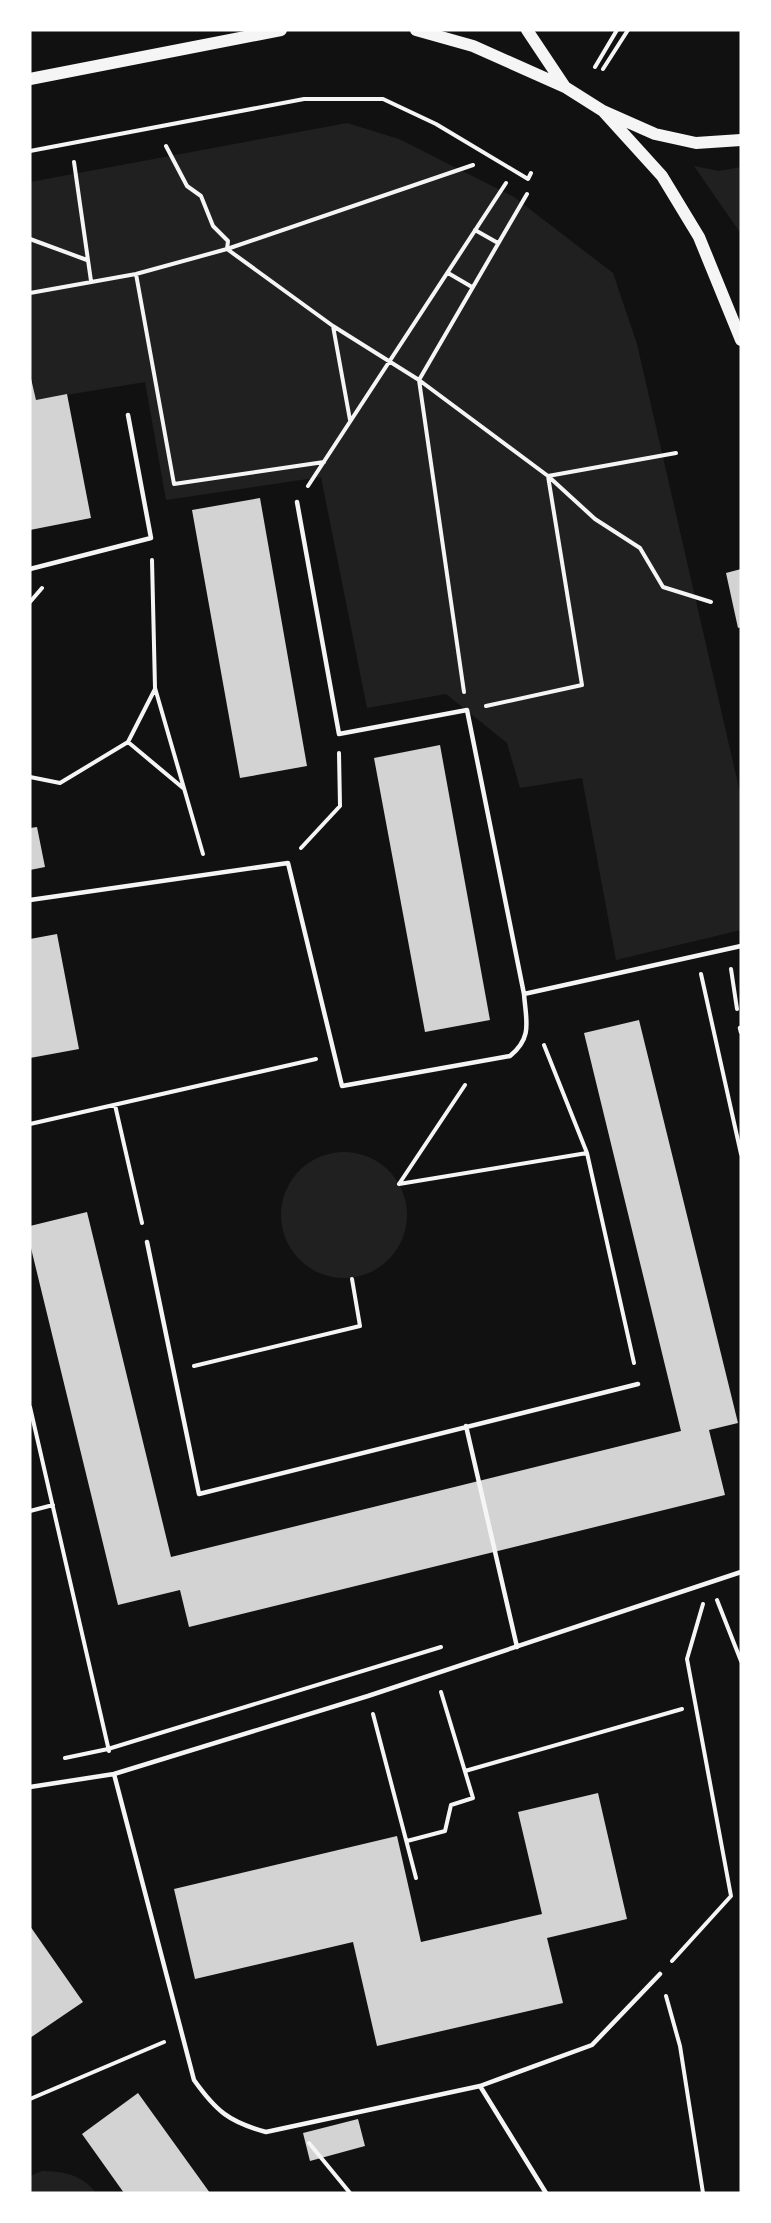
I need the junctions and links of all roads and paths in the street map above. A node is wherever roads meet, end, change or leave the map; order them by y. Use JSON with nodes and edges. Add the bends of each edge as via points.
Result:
{"nodes":[{"id":1,"x":281,"y":30,"type":"edge"},
{"id":2,"x":416,"y":30,"type":"edge"},
{"id":3,"x":527,"y":30,"type":"edge"},
{"id":4,"x":617,"y":30,"type":"edge"},
{"id":5,"x":628,"y":30,"type":"edge"},
{"id":6,"x":595,"y":67,"type":"dead end"},
{"id":7,"x":603,"y":69,"type":"dead end"},
{"id":8,"x":30,"y":78,"type":"edge"},
{"id":9,"x":565,"y":87,"type":"junction"},
{"id":10,"x":603,"y":111,"type":"junction"},
{"id":11,"x":741,"y":140,"type":"edge"},
{"id":12,"x":166,"y":146,"type":"dead end"},
{"id":13,"x":30,"y":151,"type":"edge"},
{"id":14,"x":74,"y":162,"type":"dead end"},
{"id":15,"x":473,"y":165,"type":"dead end"},
{"id":16,"x":531,"y":173,"type":"dead end"},
{"id":17,"x":506,"y":183,"type":"dead end"},
{"id":18,"x":527,"y":194,"type":"dead end"},
{"id":19,"x":475,"y":230,"type":"junction"},
{"id":20,"x":30,"y":239,"type":"edge"},
{"id":21,"x":498,"y":243,"type":"junction"},
{"id":22,"x":226,"y":249,"type":"junction"},
{"id":23,"x":87,"y":260,"type":"junction"},
{"id":24,"x":448,"y":273,"type":"junction"},
{"id":25,"x":136,"y":274,"type":"junction"},
{"id":26,"x":91,"y":281,"type":"junction"},
{"id":27,"x":472,"y":288,"type":"junction"},
{"id":28,"x":30,"y":292,"type":"edge"},
{"id":29,"x":333,"y":326,"type":"junction"},
{"id":30,"x":741,"y":340,"type":"edge"},
{"id":31,"x":390,"y":362,"type":"junction"},
{"id":32,"x":419,"y":380,"type":"junction"},
{"id":33,"x":128,"y":415,"type":"dead end"},
{"id":34,"x":351,"y":421,"type":"junction"},
{"id":35,"x":676,"y":453,"type":"dead end"},
{"id":36,"x":324,"y":462,"type":"junction"},
{"id":37,"x":548,"y":476,"type":"junction"},
{"id":38,"x":297,"y":502,"type":"joint"},
{"id":39,"x":151,"y":538,"type":"junction"},
{"id":40,"x":30,"y":569,"type":"edge"},
{"id":41,"x":711,"y":602,"type":"dead end"},
{"id":42,"x":155,"y":688,"type":"junction"},
{"id":43,"x":467,"y":710,"type":"junction"},
{"id":44,"x":339,"y":734,"type":"junction"},
{"id":45,"x":128,"y":742,"type":"junction"},
{"id":46,"x":30,"y":777,"type":"edge"},
{"id":47,"x":184,"y":788,"type":"junction"},
{"id":48,"x":288,"y":862,"type":"junction"},
{"id":49,"x":208,"y":874,"type":"junction"},
{"id":50,"x":30,"y":900,"type":"edge"},
{"id":51,"x":741,"y":946,"type":"edge"},
{"id":52,"x":728,"y":949,"type":"junction"},
{"id":53,"x":697,"y":956,"type":"junction"},
{"id":54,"x":524,"y":994,"type":"junction"},
{"id":55,"x":741,"y":1030,"type":"edge"},
{"id":56,"x":541,"y":1036,"type":"dead end"},
{"id":57,"x":335,"y":1055,"type":"junction"},
{"id":58,"x":481,"y":1062,"type":"junction"},
{"id":59,"x":115,"y":1105,"type":"junction"},
{"id":60,"x":30,"y":1124,"type":"edge"},
{"id":61,"x":587,"y":1153,"type":"junction"},
{"id":62,"x":741,"y":1154,"type":"edge"},
{"id":63,"x":147,"y":1242,"type":"joint"},
{"id":64,"x":352,"y":1279,"type":"dead end"},
{"id":65,"x":174,"y":1371,"type":"junction"},
{"id":66,"x":638,"y":1384,"type":"joint"},
{"id":67,"x":30,"y":1407,"type":"edge"},
{"id":68,"x":466,"y":1426,"type":"junction"},
{"id":69,"x":52,"y":1505,"type":"junction"},
{"id":70,"x":30,"y":1510,"type":"edge"},
{"id":71,"x":741,"y":1572,"type":"edge"},
{"id":72,"x":710,"y":1583,"type":"junction"},
{"id":73,"x":700,"y":1586,"type":"junction"},
{"id":74,"x":446,"y":1646,"type":"dead end"},
{"id":75,"x":517,"y":1647,"type":"junction"},
{"id":76,"x":741,"y":1661,"type":"edge"},
{"id":77,"x":435,"y":1674,"type":"junction"},
{"id":78,"x":368,"y":1696,"type":"junction"},
{"id":79,"x":682,"y":1709,"type":"dead end"},
{"id":80,"x":108,"y":1749,"type":"junction"},
{"id":81,"x":64,"y":1758,"type":"dead end"},
{"id":82,"x":465,"y":1772,"type":"junction"},
{"id":83,"x":114,"y":1774,"type":"junction"},
{"id":84,"x":30,"y":1787,"type":"edge"},
{"id":85,"x":407,"y":1841,"type":"junction"},
{"id":86,"x":416,"y":1878,"type":"dead end"},
{"id":87,"x":660,"y":1974,"type":"junction"},
{"id":88,"x":182,"y":2035,"type":"junction"},
{"id":89,"x":480,"y":2086,"type":"junction"},
{"id":90,"x":30,"y":2098,"type":"edge"},
{"id":91,"x":295,"y":2126,"type":"junction"},
{"id":92,"x":350,"y":2193,"type":"edge"},
{"id":93,"x":546,"y":2193,"type":"edge"},
{"id":94,"x":703,"y":2193,"type":"edge"}],
"edges":[{"from":1,"to":8,"type":"main road"},
{"from":2,"to":9,"type":"main road","via":[[473,46]]},
{"from":3,"to":9,"type":"main road"},
{"from":4,"to":6,"type":"path"},
{"from":5,"to":7,"type":"path"},
{"from":9,"to":10,"type":"main road"},
{"from":10,"to":11,"type":"main road","via":[[655,134],[686,141]]},
{"from":10,"to":30,"type":"main road","via":[[662,176],[687,216]]},
{"from":12,"to":22,"type":"path","via":[[187,186],[201,196],[213,226],[228,241]]},
{"from":13,"to":16,"type":"path","via":[[304,99],[383,99],[436,124],[528,179]]},
{"from":14,"to":23,"type":"path"},
{"from":15,"to":22,"type":"path"},
{"from":17,"to":19,"type":"path"},
{"from":18,"to":21,"type":"path"},
{"from":19,"to":21,"type":"path"},
{"from":19,"to":24,"type":"path"},
{"from":20,"to":23,"type":"path"},
{"from":21,"to":27,"type":"path"},
{"from":22,"to":25,"type":"path"},
{"from":22,"to":29,"type":"path"},
{"from":23,"to":26,"type":"path"},
{"from":24,"to":27,"type":"path"},
{"from":24,"to":31,"type":"path"},
{"from":25,"to":26,"type":"path"},
{"from":25,"to":36,"type":"path","via":[[174,484]]},
{"from":26,"to":28,"type":"path"},
{"from":27,"to":32,"type":"path"},
{"from":29,"to":31,"type":"path"},
{"from":29,"to":34,"type":"path"},
{"from":31,"to":32,"type":"path"},
{"from":31,"to":34,"type":"path"},
{"from":32,"to":37,"type":"path"},
{"from":32,"to":43,"type":"path"},
{"from":33,"to":39,"type":"lane"},
{"from":34,"to":36,"type":"path"},
{"from":35,"to":37,"type":"path"},
{"from":36,"to":38,"type":"path"},
{"from":37,"to":41,"type":"path","via":[[595,519],[640,548],[663,587]]},
{"from":37,"to":43,"type":"path","via":[[582,686]]},
{"from":38,"to":44,"type":"lane"},
{"from":39,"to":40,"type":"lane"},
{"from":39,"to":42,"type":"path"},
{"from":42,"to":45,"type":"path"},
{"from":42,"to":47,"type":"path"},
{"from":43,"to":44,"type":"lane"},
{"from":43,"to":54,"type":"lane"},
{"from":44,"to":48,"type":"path","via":[[340,806]]},
{"from":45,"to":46,"type":"path","via":[[60,783]]},
{"from":45,"to":47,"type":"path"},
{"from":47,"to":49,"type":"path"},
{"from":48,"to":49,"type":"lane"},
{"from":48,"to":57,"type":"lane"},
{"from":49,"to":50,"type":"lane"},
{"from":51,"to":52,"type":"lane"},
{"from":52,"to":53,"type":"lane"},
{"from":52,"to":55,"type":"path"},
{"from":53,"to":54,"type":"lane"},
{"from":53,"to":62,"type":"path"},
{"from":54,"to":58,"type":"lane","via":[[527,1036],[520,1048],[510,1056]]},
{"from":56,"to":61,"type":"path"},
{"from":57,"to":58,"type":"lane","via":[[342,1086]]},
{"from":57,"to":59,"type":"path"},
{"from":58,"to":61,"type":"path","via":[[399,1184]]},
{"from":59,"to":60,"type":"path"},
{"from":59,"to":63,"type":"path"},
{"from":61,"to":66,"type":"path"},
{"from":63,"to":65,"type":"lane"},
{"from":64,"to":65,"type":"path","via":[[360,1326]]},
{"from":65,"to":68,"type":"lane","via":[[199,1494]]},
{"from":66,"to":68,"type":"lane"},
{"from":67,"to":69,"type":"path"},
{"from":68,"to":75,"type":"lane"},
{"from":69,"to":70,"type":"path"},
{"from":69,"to":80,"type":"path"},
{"from":71,"to":72,"type":"lane"},
{"from":72,"to":73,"type":"lane"},
{"from":72,"to":76,"type":"path"},
{"from":73,"to":75,"type":"lane"},
{"from":73,"to":87,"type":"path","via":[[704,1607],[687,1659],[731,1896]]},
{"from":74,"to":80,"type":"path"},
{"from":75,"to":77,"type":"lane"},
{"from":77,"to":78,"type":"lane"},
{"from":77,"to":82,"type":"path"},
{"from":78,"to":83,"type":"lane"},
{"from":78,"to":85,"type":"path"},
{"from":79,"to":82,"type":"path"},
{"from":80,"to":81,"type":"path"},
{"from":80,"to":83,"type":"path"},
{"from":82,"to":85,"type":"path","via":[[473,1798],[451,1805],[445,1831]]},
{"from":83,"to":84,"type":"lane"},
{"from":83,"to":88,"type":"lane"},
{"from":85,"to":86,"type":"path"},
{"from":87,"to":89,"type":"lane","via":[[592,2045]]},
{"from":87,"to":94,"type":"path","via":[[680,2046]]},
{"from":88,"to":90,"type":"path"},
{"from":88,"to":91,"type":"lane","via":[[194,2080],[213,2107],[238,2124],[266,2132]]},
{"from":89,"to":91,"type":"lane"},
{"from":89,"to":93,"type":"lane"},
{"from":91,"to":92,"type":"path"}]}
